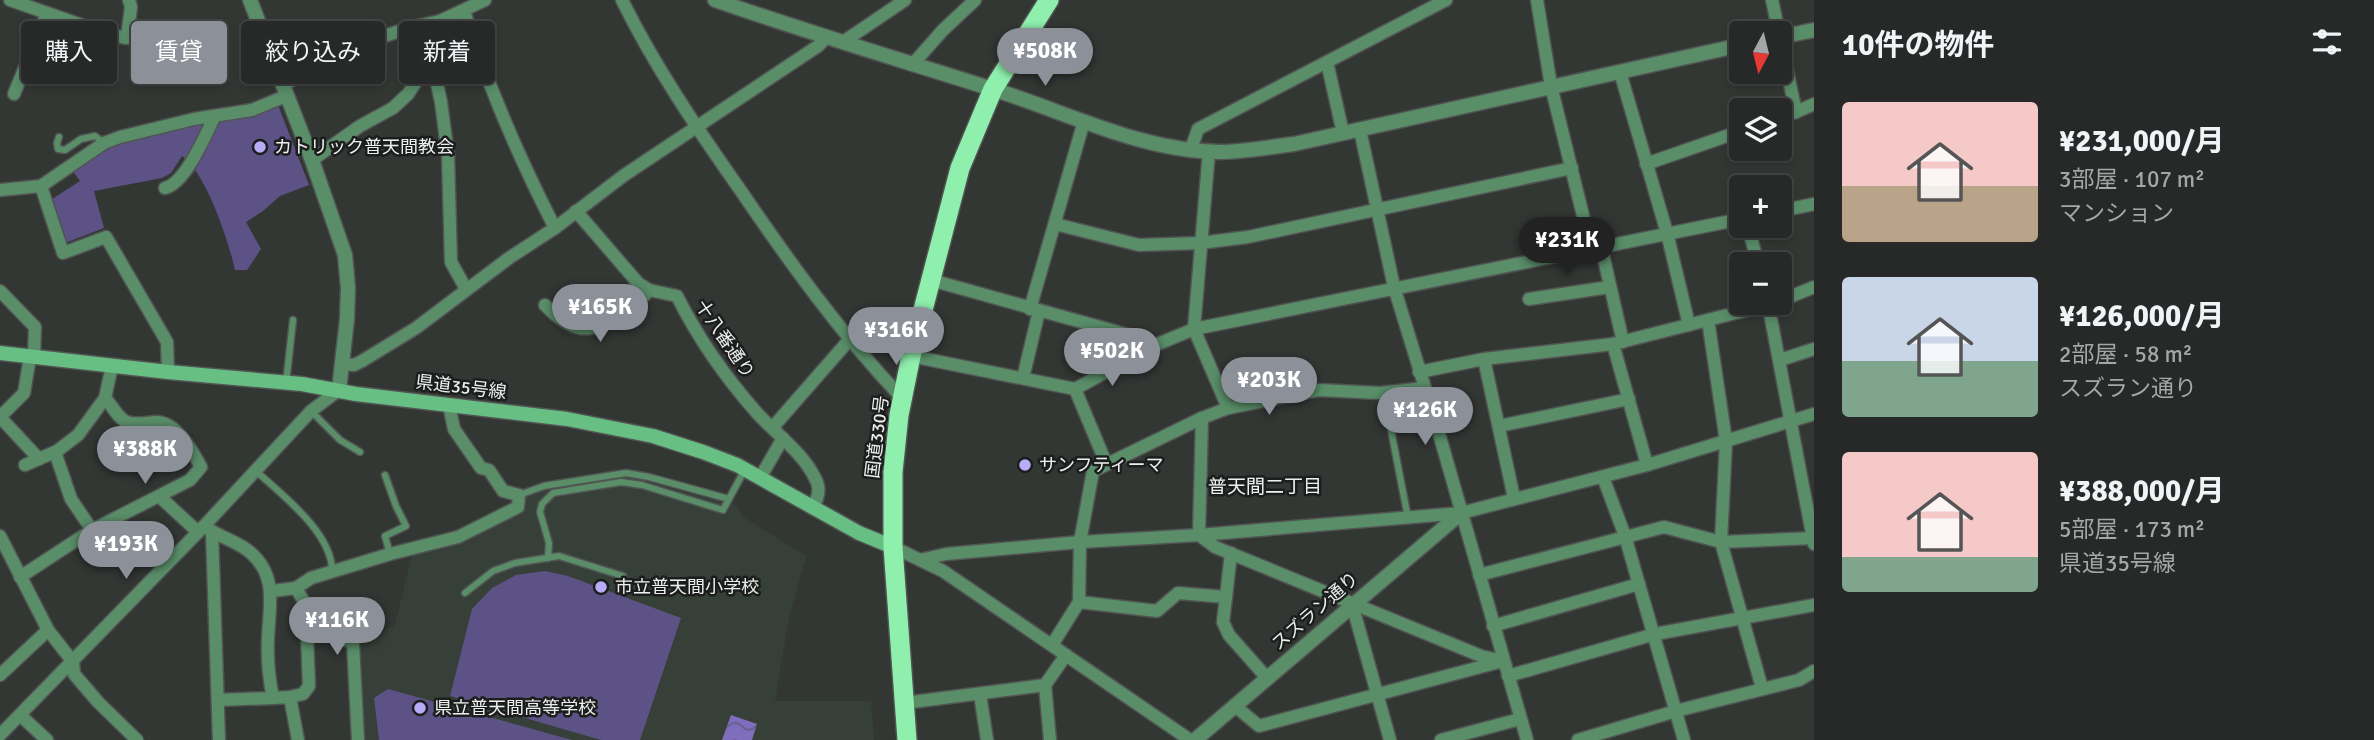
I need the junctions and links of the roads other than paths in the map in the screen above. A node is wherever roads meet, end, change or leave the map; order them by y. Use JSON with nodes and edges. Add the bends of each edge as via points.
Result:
{"nodes":[{"id":1,"x":10,"y":0,"type":"edge"},
{"id":2,"x":129,"y":0,"type":"edge"},
{"id":3,"x":250,"y":0,"type":"edge"},
{"id":4,"x":485,"y":0,"type":"edge"},
{"id":5,"x":622,"y":0,"type":"edge"},
{"id":6,"x":715,"y":0,"type":"edge"},
{"id":7,"x":905,"y":0,"type":"edge"},
{"id":8,"x":975,"y":0,"type":"edge"},
{"id":9,"x":1049,"y":0,"type":"edge"},
{"id":10,"x":1446,"y":0,"type":"edge"},
{"id":11,"x":1537,"y":0,"type":"edge"},
{"id":12,"x":1772,"y":0,"type":"edge"},
{"id":13,"x":464,"y":11,"type":"junction"},
{"id":14,"x":47,"y":13,"type":"junction"},
{"id":15,"x":440,"y":21,"type":"edge"},
{"id":16,"x":1776,"y":21,"type":"edge"},
{"id":17,"x":1814,"y":30,"type":"edge"},
{"id":18,"x":399,"y":31,"type":"edge"},
{"id":19,"x":1792,"y":34,"type":"edge"},
{"id":20,"x":827,"y":37,"type":"junction"},
{"id":21,"x":843,"y":42,"type":"junction"},
{"id":22,"x":1729,"y":48,"type":"edge"},
{"id":23,"x":1326,"y":62,"type":"junction"},
{"id":24,"x":912,"y":65,"type":"junction"},
{"id":25,"x":1620,"y":72,"type":"junction"},
{"id":26,"x":415,"y":84,"type":"edge"},
{"id":27,"x":437,"y":84,"type":"edge"},
{"id":28,"x":1790,"y":84,"type":"edge"},
{"id":29,"x":1551,"y":86,"type":"junction"},
{"id":30,"x":993,"y":89,"type":"junction"},
{"id":31,"x":285,"y":91,"type":"junction"},
{"id":32,"x":15,"y":94,"type":"dead end"},
{"id":33,"x":1814,"y":104,"type":"edge"},
{"id":34,"x":1796,"y":111,"type":"junction"},
{"id":35,"x":1792,"y":112,"type":"edge"},
{"id":36,"x":215,"y":116,"type":"junction"},
{"id":37,"x":1084,"y":121,"type":"junction"},
{"id":38,"x":697,"y":128,"type":"junction"},
{"id":39,"x":1360,"y":130,"type":"junction"},
{"id":40,"x":1343,"y":133,"type":"junction"},
{"id":41,"x":1729,"y":135,"type":"edge"},
{"id":42,"x":59,"y":137,"type":"dead end"},
{"id":43,"x":104,"y":144,"type":"junction"},
{"id":44,"x":1191,"y":149,"type":"junction"},
{"id":45,"x":1209,"y":151,"type":"junction"},
{"id":46,"x":312,"y":160,"type":"junction"},
{"id":47,"x":1646,"y":164,"type":"junction"},
{"id":48,"x":1572,"y":168,"type":"junction"},
{"id":49,"x":41,"y":186,"type":"junction"},
{"id":50,"x":165,"y":187,"type":"dead end"},
{"id":51,"x":0,"y":190,"type":"edge"},
{"id":52,"x":1814,"y":204,"type":"edge"},
{"id":53,"x":1377,"y":209,"type":"junction"},
{"id":54,"x":1792,"y":209,"type":"edge"},
{"id":55,"x":576,"y":211,"type":"junction"},
{"id":56,"x":1729,"y":221,"type":"edge"},
{"id":57,"x":1055,"y":225,"type":"junction"},
{"id":58,"x":555,"y":229,"type":"junction"},
{"id":59,"x":1667,"y":233,"type":"junction"},
{"id":60,"x":1199,"y":243,"type":"junction"},
{"id":61,"x":1596,"y":247,"type":"junction"},
{"id":62,"x":931,"y":281,"type":"junction"},
{"id":63,"x":1610,"y":286,"type":"junction"},
{"id":64,"x":1394,"y":287,"type":"junction"},
{"id":65,"x":1814,"y":287,"type":"edge"},
{"id":66,"x":466,"y":289,"type":"junction"},
{"id":67,"x":649,"y":290,"type":"junction"},
{"id":68,"x":0,"y":291,"type":"edge"},
{"id":69,"x":1792,"y":296,"type":"edge"},
{"id":70,"x":1529,"y":299,"type":"dead end"},
{"id":71,"x":545,"y":304,"type":"dead end"},
{"id":72,"x":1035,"y":310,"type":"junction"},
{"id":73,"x":1729,"y":315,"type":"edge"},
{"id":74,"x":1774,"y":315,"type":"edge"},
{"id":75,"x":293,"y":320,"type":"dead end"},
{"id":76,"x":1708,"y":320,"type":"junction"},
{"id":77,"x":1689,"y":325,"type":"junction"},
{"id":78,"x":1194,"y":329,"type":"junction"},
{"id":79,"x":850,"y":339,"type":"junction"},
{"id":80,"x":1618,"y":343,"type":"junction"},
{"id":81,"x":1153,"y":346,"type":"junction"},
{"id":82,"x":1814,"y":349,"type":"edge"},
{"id":83,"x":0,"y":353,"type":"edge"},
{"id":84,"x":911,"y":356,"type":"junction"},
{"id":85,"x":32,"y":357,"type":"junction"},
{"id":86,"x":1484,"y":359,"type":"junction"},
{"id":87,"x":1780,"y":360,"type":"junction"},
{"id":88,"x":342,"y":364,"type":"junction"},
{"id":89,"x":112,"y":366,"type":"junction"},
{"id":90,"x":168,"y":372,"type":"junction"},
{"id":91,"x":1419,"y":372,"type":"junction"},
{"id":92,"x":1023,"y":378,"type":"junction"},
{"id":93,"x":286,"y":383,"type":"junction"},
{"id":94,"x":1423,"y":388,"type":"junction"},
{"id":95,"x":1075,"y":389,"type":"junction"},
{"id":96,"x":339,"y":390,"type":"junction"},
{"id":97,"x":105,"y":398,"type":"junction"},
{"id":98,"x":902,"y":398,"type":"junction"},
{"id":99,"x":1629,"y":399,"type":"junction"},
{"id":100,"x":449,"y":405,"type":"junction"},
{"id":101,"x":1228,"y":408,"type":"junction"},
{"id":102,"x":312,"y":411,"type":"junction"},
{"id":103,"x":1814,"y":414,"type":"edge"},
{"id":104,"x":0,"y":417,"type":"edge"},
{"id":105,"x":1202,"y":418,"type":"junction"},
{"id":106,"x":1792,"y":421,"type":"junction"},
{"id":107,"x":1499,"y":426,"type":"junction"},
{"id":108,"x":773,"y":427,"type":"junction"},
{"id":109,"x":1391,"y":430,"type":"dead end"},
{"id":110,"x":783,"y":438,"type":"junction"},
{"id":111,"x":1726,"y":440,"type":"junction"},
{"id":112,"x":55,"y":452,"type":"junction"},
{"id":113,"x":360,"y":452,"type":"dead end"},
{"id":114,"x":39,"y":459,"type":"junction"},
{"id":115,"x":1106,"y":463,"type":"junction"},
{"id":116,"x":25,"y":465,"type":"dead end"},
{"id":117,"x":1647,"y":466,"type":"junction"},
{"id":118,"x":744,"y":469,"type":"junction"},
{"id":119,"x":256,"y":471,"type":"junction"},
{"id":120,"x":386,"y":475,"type":"dead end"},
{"id":121,"x":1603,"y":477,"type":"junction"},
{"id":122,"x":760,"y":478,"type":"junction"},
{"id":123,"x":1808,"y":480,"type":"edge"},
{"id":124,"x":519,"y":495,"type":"junction"},
{"id":125,"x":160,"y":497,"type":"junction"},
{"id":126,"x":1514,"y":498,"type":"junction"},
{"id":127,"x":729,"y":499,"type":"junction"},
{"id":128,"x":812,"y":508,"type":"junction"},
{"id":129,"x":1461,"y":513,"type":"junction"},
{"id":130,"x":1408,"y":518,"type":"junction"},
{"id":131,"x":92,"y":530,"type":"junction"},
{"id":132,"x":205,"y":530,"type":"junction"},
{"id":133,"x":1199,"y":535,"type":"junction"},
{"id":134,"x":1625,"y":536,"type":"junction"},
{"id":135,"x":0,"y":537,"type":"edge"},
{"id":136,"x":1814,"y":540,"type":"edge"},
{"id":137,"x":1080,"y":542,"type":"junction"},
{"id":138,"x":1721,"y":542,"type":"junction"},
{"id":139,"x":892,"y":547,"type":"junction"},
{"id":140,"x":1231,"y":553,"type":"junction"},
{"id":141,"x":390,"y":554,"type":"junction"},
{"id":142,"x":548,"y":558,"type":"junction"},
{"id":143,"x":920,"y":560,"type":"junction"},
{"id":144,"x":332,"y":573,"type":"junction"},
{"id":145,"x":1479,"y":575,"type":"junction"},
{"id":146,"x":623,"y":576,"type":"dead end"},
{"id":147,"x":20,"y":577,"type":"junction"},
{"id":148,"x":1639,"y":584,"type":"junction"},
{"id":149,"x":296,"y":589,"type":"junction"},
{"id":150,"x":272,"y":591,"type":"junction"},
{"id":151,"x":465,"y":593,"type":"dead end"},
{"id":152,"x":1226,"y":597,"type":"junction"},
{"id":153,"x":1079,"y":602,"type":"junction"},
{"id":154,"x":1352,"y":604,"type":"junction"},
{"id":155,"x":1814,"y":606,"type":"edge"},
{"id":156,"x":310,"y":613,"type":"junction"},
{"id":157,"x":1743,"y":618,"type":"junction"},
{"id":158,"x":1493,"y":626,"type":"junction"},
{"id":159,"x":48,"y":630,"type":"junction"},
{"id":160,"x":1655,"y":634,"type":"junction"},
{"id":161,"x":1052,"y":645,"type":"junction"},
{"id":162,"x":1066,"y":655,"type":"junction"},
{"id":163,"x":1503,"y":661,"type":"junction"},
{"id":164,"x":73,"y":662,"type":"junction"},
{"id":165,"x":1814,"y":671,"type":"edge"},
{"id":166,"x":0,"y":675,"type":"edge"},
{"id":167,"x":1508,"y":676,"type":"junction"},
{"id":168,"x":1267,"y":678,"type":"junction"},
{"id":169,"x":1045,"y":685,"type":"junction"},
{"id":170,"x":1762,"y":688,"type":"junction"},
{"id":171,"x":980,"y":694,"type":"junction"},
{"id":172,"x":1377,"y":694,"type":"junction"},
{"id":173,"x":290,"y":697,"type":"junction"},
{"id":174,"x":273,"y":698,"type":"junction"},
{"id":175,"x":218,"y":700,"type":"junction"},
{"id":176,"x":904,"y":703,"type":"junction"},
{"id":177,"x":1235,"y":706,"type":"junction"},
{"id":178,"x":1676,"y":711,"type":"junction"},
{"id":179,"x":20,"y":715,"type":"junction"},
{"id":180,"x":1520,"y":719,"type":"junction"},
{"id":181,"x":0,"y":735,"type":"edge"},
{"id":182,"x":47,"y":740,"type":"edge"},
{"id":183,"x":137,"y":740,"type":"edge"},
{"id":184,"x":219,"y":740,"type":"edge"},
{"id":185,"x":298,"y":740,"type":"edge"},
{"id":186,"x":358,"y":740,"type":"edge"},
{"id":187,"x":907,"y":740,"type":"edge"},
{"id":188,"x":987,"y":740,"type":"edge"},
{"id":189,"x":1050,"y":740,"type":"edge"},
{"id":190,"x":1192,"y":740,"type":"edge"},
{"id":191,"x":1390,"y":740,"type":"edge"},
{"id":192,"x":1441,"y":740,"type":"edge"},
{"id":193,"x":1527,"y":740,"type":"edge"},
{"id":194,"x":1578,"y":740,"type":"edge"},
{"id":195,"x":1684,"y":740,"type":"edge"}],
"edges":[{"from":1,"to":14,"type":"street"},
{"from":2,"to":14,"type":"street","via":[[127,38]]},
{"from":3,"to":31,"type":"street"},
{"from":4,"to":13,"type":"street"},
{"from":5,"to":38,"type":"street"},
{"from":6,"to":20,"type":"street"},
{"from":7,"to":21,"type":"street"},
{"from":8,"to":24,"type":"street"},
{"from":9,"to":30,"type":"highway","name":"国道330号"},
{"from":10,"to":23,"type":"street"},
{"from":11,"to":29,"type":"street"},
{"from":12,"to":16,"type":"street"},
{"from":13,"to":15,"type":"street"},
{"from":13,"to":58,"type":"street","via":[[494,95]]},
{"from":14,"to":32,"type":"street"},
{"from":17,"to":19,"type":"street"},
{"from":18,"to":31,"type":"street","via":[[352,46]]},
{"from":20,"to":21,"type":"street"},
{"from":20,"to":38,"type":"street"},
{"from":21,"to":24,"type":"street"},
{"from":22,"to":25,"type":"street"},
{"from":23,"to":40,"type":"street"},
{"from":23,"to":44,"type":"street","via":[[1198,129]]},
{"from":24,"to":30,"type":"street"},
{"from":25,"to":29,"type":"street"},
{"from":25,"to":47,"type":"street"},
{"from":26,"to":46,"type":"street","via":[[393,108]]},
{"from":27,"to":66,"type":"street","via":[[448,155],[451,262]]},
{"from":28,"to":34,"type":"street"},
{"from":29,"to":39,"type":"street"},
{"from":29,"to":48,"type":"street"},
{"from":30,"to":37,"type":"street"},
{"from":30,"to":62,"type":"highway","name":"国道330号","via":[[960,168]]},
{"from":31,"to":36,"type":"street","via":[[252,110]]},
{"from":31,"to":46,"type":"street"},
{"from":33,"to":34,"type":"street"},
{"from":34,"to":35,"type":"street"},
{"from":36,"to":43,"type":"street","via":[[141,131]]},
{"from":36,"to":50,"type":"street","via":[[181,177]]},
{"from":37,"to":44,"type":"street","via":[[1135,138]]},
{"from":37,"to":57,"type":"street"},
{"from":38,"to":55,"type":"street"},
{"from":38,"to":79,"type":"street"},
{"from":39,"to":40,"type":"street"},
{"from":39,"to":53,"type":"street"},
{"from":40,"to":45,"type":"street","via":[[1257,149]]},
{"from":41,"to":47,"type":"street"},
{"from":42,"to":43,"type":"lane","via":[[58,149],[95,136]]},
{"from":43,"to":49,"type":"street"},
{"from":44,"to":45,"type":"street"},
{"from":45,"to":60,"type":"street"},
{"from":46,"to":88,"type":"street","via":[[345,255],[347,319]]},
{"from":47,"to":59,"type":"street"},
{"from":48,"to":53,"type":"street"},
{"from":48,"to":61,"type":"street"},
{"from":49,"to":51,"type":"street"},
{"from":49,"to":90,"type":"street","via":[[64,253],[106,237],[167,342]]},
{"from":52,"to":54,"type":"street"},
{"from":53,"to":60,"type":"street"},
{"from":53,"to":64,"type":"street"},
{"from":55,"to":58,"type":"street"},
{"from":55,"to":67,"type":"street","name":"十八番通り"},
{"from":56,"to":59,"type":"street"},
{"from":57,"to":60,"type":"street","via":[[1139,245]]},
{"from":57,"to":72,"type":"street"},
{"from":58,"to":66,"type":"street"},
{"from":59,"to":61,"type":"street"},
{"from":59,"to":77,"type":"street"},
{"from":60,"to":78,"type":"street"},
{"from":61,"to":63,"type":"street"},
{"from":61,"to":64,"type":"street"},
{"from":62,"to":72,"type":"street"},
{"from":62,"to":84,"type":"highway","name":"国道330号"},
{"from":63,"to":70,"type":"street"},
{"from":63,"to":80,"type":"street"},
{"from":64,"to":78,"type":"street"},
{"from":64,"to":91,"type":"street"},
{"from":65,"to":69,"type":"street"},
{"from":66,"to":88,"type":"street","via":[[416,328],[362,361]]},
{"from":67,"to":71,"type":"street","via":[[604,326],[589,330],[557,319]]},
{"from":67,"to":108,"type":"street","name":"十八番通り","via":[[677,296],[724,371]]},
{"from":68,"to":85,"type":"street","via":[[35,327]]},
{"from":72,"to":81,"type":"street","via":[[1143,339]]},
{"from":72,"to":92,"type":"street"},
{"from":73,"to":76,"type":"street"},
{"from":74,"to":87,"type":"street"},
{"from":75,"to":93,"type":"lane"},
{"from":76,"to":77,"type":"street"},
{"from":76,"to":111,"type":"street"},
{"from":77,"to":80,"type":"street"},
{"from":78,"to":81,"type":"street"},
{"from":78,"to":101,"type":"street"},
{"from":79,"to":98,"type":"street"},
{"from":79,"to":108,"type":"street"},
{"from":80,"to":86,"type":"street"},
{"from":80,"to":99,"type":"street"},
{"from":81,"to":95,"type":"street"},
{"from":82,"to":87,"type":"street"},
{"from":83,"to":85,"type":"main road","name":"県道35号線"},
{"from":84,"to":92,"type":"street"},
{"from":84,"to":98,"type":"highway","name":"国道330号"},
{"from":85,"to":89,"type":"main road","name":"県道35号線"},
{"from":85,"to":104,"type":"street","via":[[24,393]]},
{"from":86,"to":91,"type":"street"},
{"from":86,"to":107,"type":"street"},
{"from":87,"to":106,"type":"street"},
{"from":88,"to":96,"type":"street"},
{"from":89,"to":90,"type":"main road","name":"県道35号線"},
{"from":89,"to":97,"type":"street"},
{"from":90,"to":93,"type":"main road","name":"県道35号線"},
{"from":91,"to":94,"type":"street"},
{"from":92,"to":95,"type":"street"},
{"from":93,"to":96,"type":"main road","name":"県道35号線"},
{"from":94,"to":101,"type":"street","via":[[1380,393],[1319,390]]},
{"from":94,"to":129,"type":"street"},
{"from":95,"to":115,"type":"street"},
{"from":96,"to":100,"type":"main road","name":"県道35号線"},
{"from":96,"to":102,"type":"street"},
{"from":97,"to":112,"type":"street","via":[[78,435]]},
{"from":97,"to":125,"type":"street","via":[[128,423],[169,425],[201,467],[190,480]]},
{"from":98,"to":139,"type":"highway","name":"国道330号","via":[[893,472]]},
{"from":99,"to":107,"type":"street"},
{"from":99,"to":117,"type":"street"},
{"from":100,"to":118,"type":"main road","name":"県道35号線","via":[[566,419],[653,436]]},
{"from":100,"to":124,"type":"street","via":[[454,429],[481,468],[489,470],[503,491]]},
{"from":101,"to":105,"type":"street"},
{"from":102,"to":113,"type":"lane","via":[[340,440]]},
{"from":102,"to":119,"type":"street"},
{"from":103,"to":106,"type":"street"},
{"from":104,"to":114,"type":"street"},
{"from":105,"to":115,"type":"street"},
{"from":105,"to":133,"type":"street"},
{"from":106,"to":111,"type":"street"},
{"from":106,"to":123,"type":"street"},
{"from":107,"to":126,"type":"street"},
{"from":108,"to":110,"type":"street","name":"十八番通り"},
{"from":109,"to":130,"type":"lane"},
{"from":110,"to":122,"type":"street"},
{"from":110,"to":128,"type":"street","name":"十八番通り","via":[[817,479],[819,498]]},
{"from":111,"to":117,"type":"street"},
{"from":111,"to":138,"type":"street"},
{"from":112,"to":114,"type":"street"},
{"from":112,"to":131,"type":"street","via":[[71,499]]},
{"from":114,"to":116,"type":"street"},
{"from":115,"to":137,"type":"street","via":[[1093,471]]},
{"from":117,"to":121,"type":"street"},
{"from":118,"to":122,"type":"main road","name":"県道35号線"},
{"from":118,"to":127,"type":"lane"},
{"from":119,"to":132,"type":"street"},
{"from":119,"to":144,"type":"lane","via":[[314,527],[331,560]]},
{"from":120,"to":141,"type":"lane","via":[[406,526],[384,536]]},
{"from":121,"to":126,"type":"street"},
{"from":121,"to":134,"type":"street"},
{"from":122,"to":128,"type":"main road","name":"県道35号線"},
{"from":123,"to":136,"type":"street"},
{"from":124,"to":127,"type":"lane","via":[[544,486],[626,473]]},
{"from":124,"to":141,"type":"street","via":[[518,507],[458,537]]},
{"from":125,"to":131,"type":"street"},
{"from":125,"to":132,"type":"street"},
{"from":126,"to":129,"type":"street"},
{"from":127,"to":142,"type":"lane","via":[[723,510],[621,482],[553,493],[540,512],[550,544]]},
{"from":128,"to":139,"type":"main road","name":"県道35号線"},
{"from":129,"to":130,"type":"street"},
{"from":129,"to":145,"type":"street"},
{"from":129,"to":154,"type":"street","name":"スズラン通り"},
{"from":130,"to":133,"type":"street"},
{"from":131,"to":147,"type":"street"},
{"from":132,"to":150,"type":"street","via":[[251,552]]},
{"from":132,"to":164,"type":"street"},
{"from":132,"to":175,"type":"street"},
{"from":133,"to":137,"type":"street"},
{"from":133,"to":140,"type":"street"},
{"from":134,"to":138,"type":"street","via":[[1664,527]]},
{"from":134,"to":145,"type":"street"},
{"from":134,"to":148,"type":"street"},
{"from":135,"to":147,"type":"street"},
{"from":136,"to":138,"type":"street"},
{"from":137,"to":143,"type":"street"},
{"from":137,"to":153,"type":"street"},
{"from":138,"to":157,"type":"street"},
{"from":139,"to":143,"type":"street"},
{"from":139,"to":176,"type":"highway","name":"国道330号"},
{"from":140,"to":152,"type":"street"},
{"from":140,"to":154,"type":"street"},
{"from":141,"to":144,"type":"street"},
{"from":142,"to":146,"type":"lane","via":[[559,556]]},
{"from":142,"to":151,"type":"lane","via":[[493,571]]},
{"from":143,"to":161,"type":"street"},
{"from":144,"to":149,"type":"street","via":[[311,578]]},
{"from":145,"to":158,"type":"street"},
{"from":147,"to":159,"type":"street"},
{"from":148,"to":158,"type":"street"},
{"from":148,"to":160,"type":"street"},
{"from":149,"to":150,"type":"street"},
{"from":149,"to":156,"type":"street"},
{"from":150,"to":174,"type":"street","via":[[268,638]]},
{"from":152,"to":153,"type":"street","via":[[1178,593],[1157,611]]},
{"from":152,"to":168,"type":"street","via":[[1223,622],[1229,635]]},
{"from":153,"to":161,"type":"street"},
{"from":154,"to":163,"type":"street"},
{"from":154,"to":168,"type":"street","name":"スズラン通り"},
{"from":154,"to":172,"type":"street"},
{"from":155,"to":157,"type":"street"},
{"from":156,"to":173,"type":"street","via":[[309,686],[303,694]]},
{"from":156,"to":186,"type":"street","via":[[327,633],[353,643]]},
{"from":157,"to":160,"type":"street"},
{"from":157,"to":170,"type":"street"},
{"from":158,"to":163,"type":"street"},
{"from":159,"to":164,"type":"street"},
{"from":159,"to":166,"type":"street"},
{"from":160,"to":167,"type":"street"},
{"from":160,"to":178,"type":"street"},
{"from":161,"to":162,"type":"street"},
{"from":162,"to":169,"type":"street"},
{"from":162,"to":190,"type":"street"},
{"from":163,"to":167,"type":"street"},
{"from":163,"to":172,"type":"street"},
{"from":164,"to":179,"type":"street"},
{"from":164,"to":183,"type":"street","via":[[74,674]]},
{"from":165,"to":170,"type":"street","via":[[1799,680]]},
{"from":167,"to":180,"type":"street"},
{"from":168,"to":177,"type":"street","name":"スズラン通り"},
{"from":169,"to":171,"type":"street"},
{"from":169,"to":189,"type":"street"},
{"from":170,"to":178,"type":"street"},
{"from":171,"to":176,"type":"street"},
{"from":171,"to":188,"type":"street"},
{"from":172,"to":177,"type":"street","via":[[1259,726]]},
{"from":172,"to":191,"type":"street"},
{"from":173,"to":174,"type":"street"},
{"from":173,"to":185,"type":"street"},
{"from":174,"to":175,"type":"street"},
{"from":175,"to":184,"type":"street"},
{"from":176,"to":187,"type":"highway","name":"国道330号"},
{"from":177,"to":190,"type":"street","name":"スズラン通り"},
{"from":178,"to":194,"type":"street"},
{"from":178,"to":195,"type":"street"},
{"from":179,"to":181,"type":"street"},
{"from":179,"to":182,"type":"street"},
{"from":180,"to":192,"type":"street"},
{"from":180,"to":193,"type":"street"}]}
